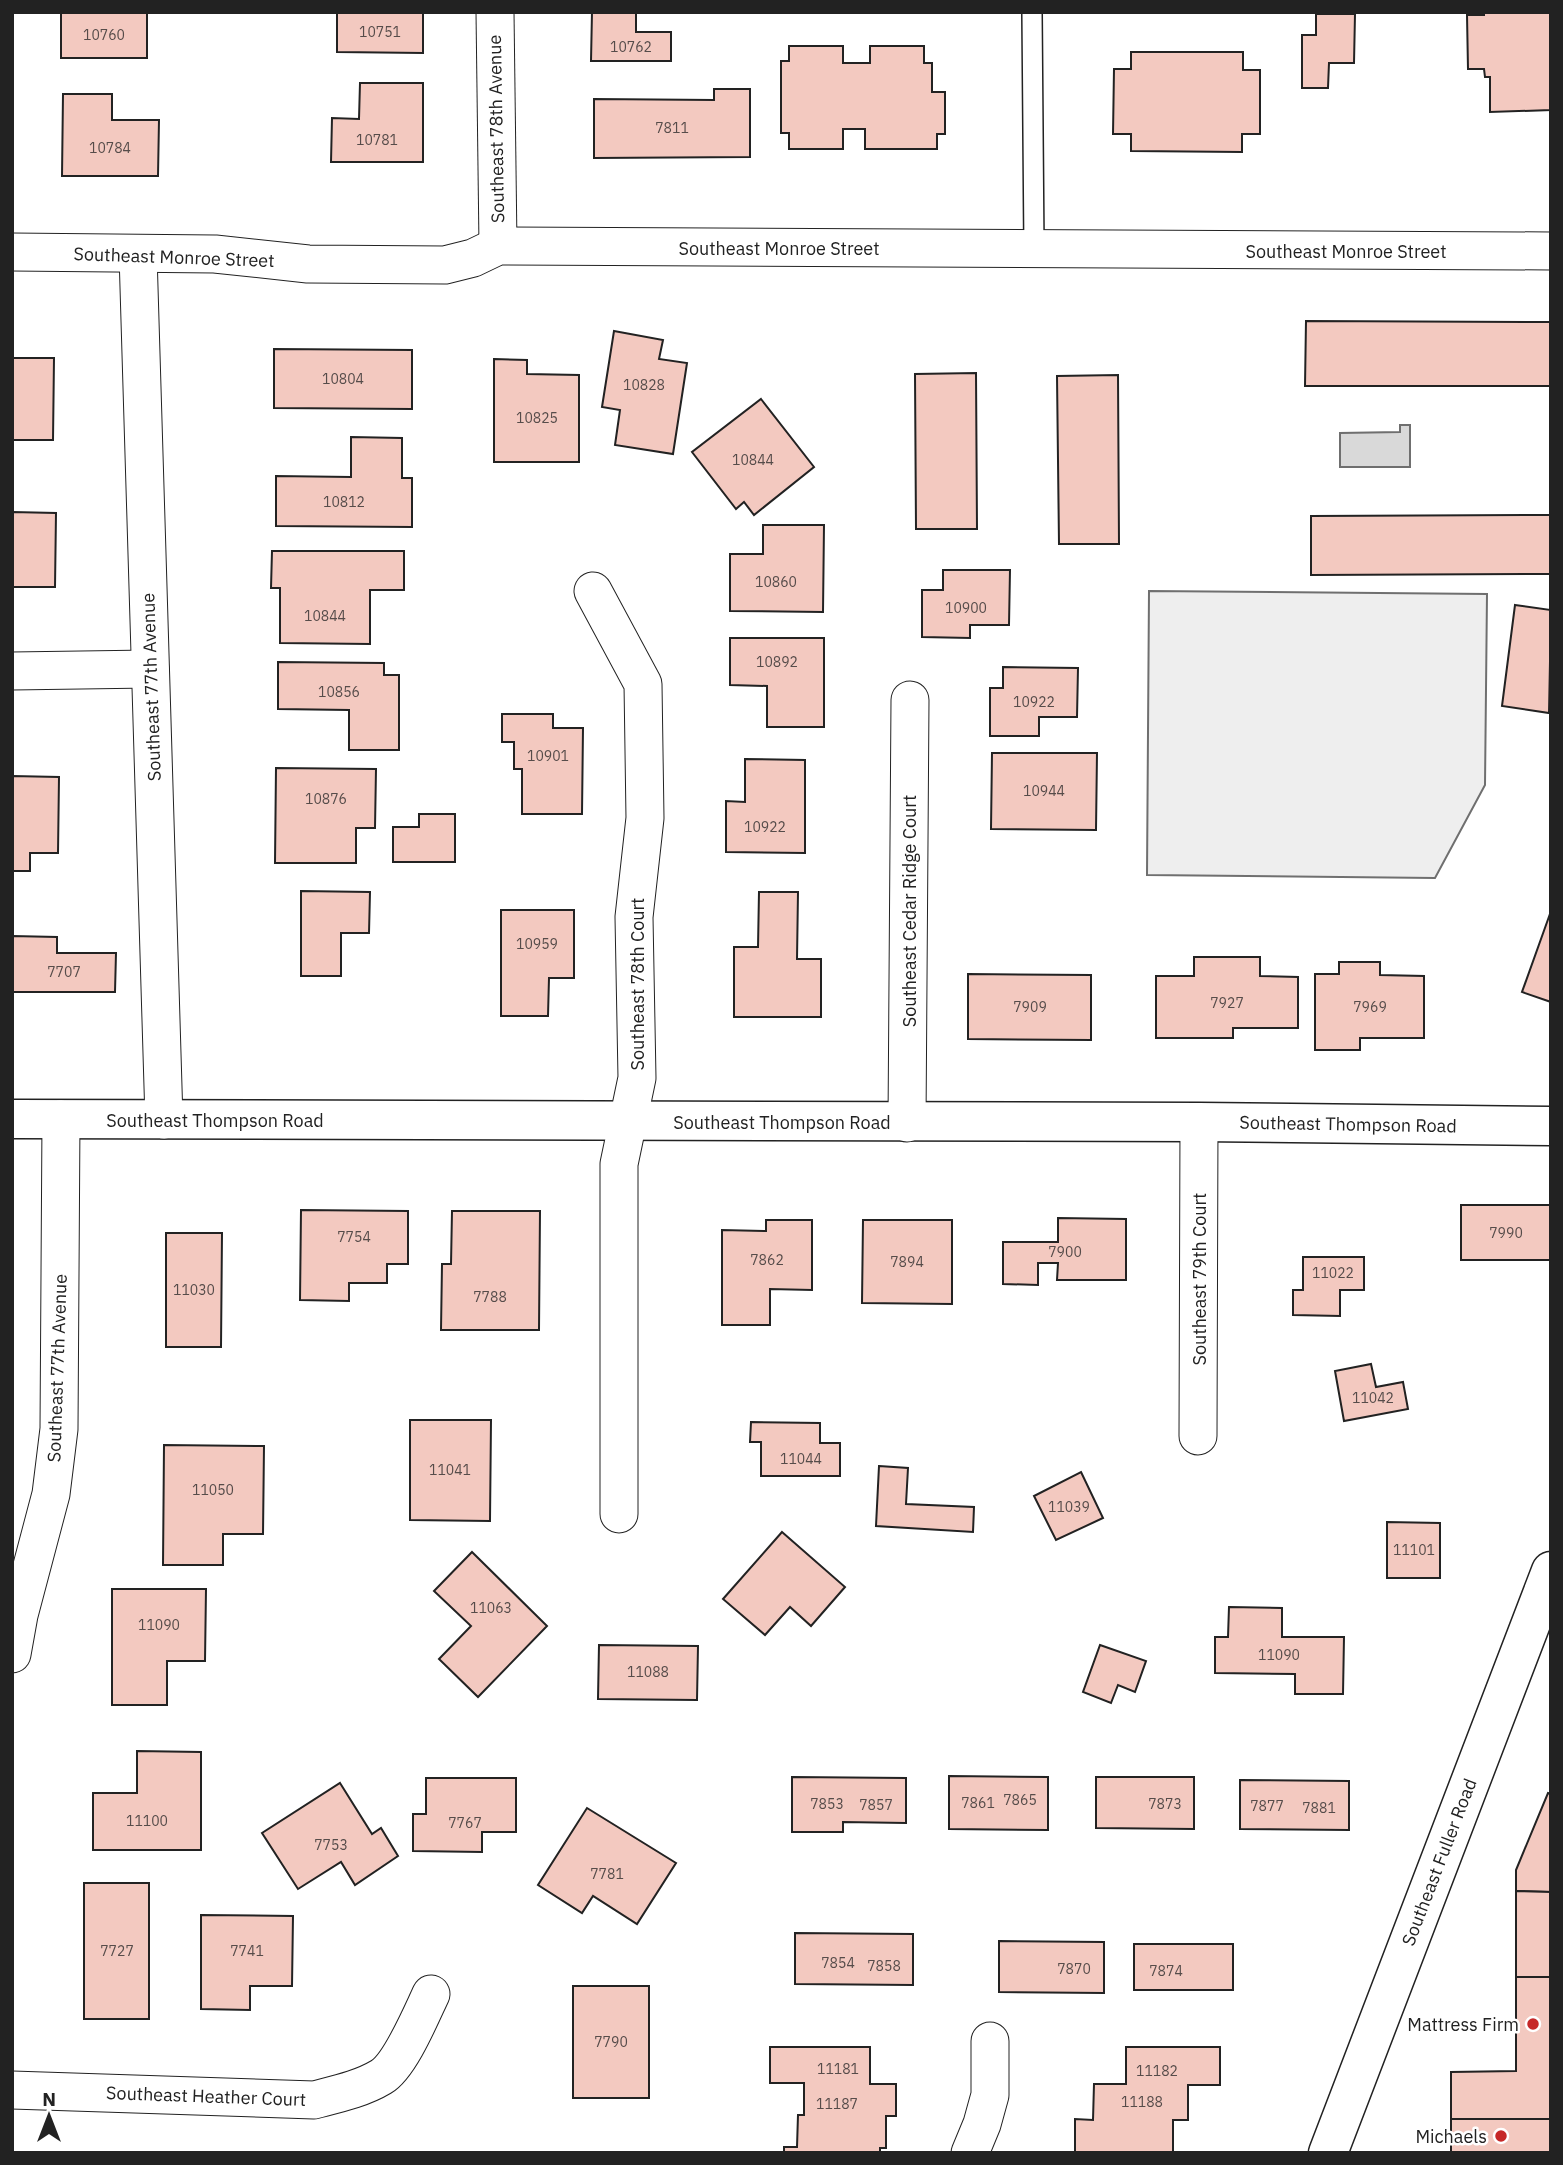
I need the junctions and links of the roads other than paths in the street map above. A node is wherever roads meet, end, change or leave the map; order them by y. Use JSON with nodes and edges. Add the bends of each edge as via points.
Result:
{"nodes":[{"id":1,"x":495,"y":12,"type":"edge"},
{"id":2,"x":1032,"y":12,"type":"edge"},
{"id":3,"x":498,"y":246,"type":"junction"},
{"id":4,"x":1034,"y":250,"type":"junction"},
{"id":5,"x":1551,"y":251,"type":"edge"},
{"id":6,"x":12,"y":252,"type":"edge"},
{"id":7,"x":138,"y":254,"type":"junction"},
{"id":8,"x":593,"y":591,"type":"dead end"},
{"id":9,"x":150,"y":669,"type":"junction"},
{"id":10,"x":12,"y":671,"type":"edge"},
{"id":11,"x":910,"y":700,"type":"dead end"},
{"id":12,"x":12,"y":1119,"type":"edge"},
{"id":13,"x":61,"y":1119,"type":"junction"},
{"id":14,"x":164,"y":1120,"type":"junction"},
{"id":15,"x":628,"y":1121,"type":"junction"},
{"id":16,"x":1199,"y":1122,"type":"junction"},
{"id":17,"x":907,"y":1123,"type":"junction"},
{"id":18,"x":1551,"y":1126,"type":"edge"},
{"id":19,"x":1198,"y":1436,"type":"dead end"},
{"id":20,"x":618,"y":1514,"type":"dead end"},
{"id":21,"x":1551,"y":1571,"type":"edge"},
{"id":22,"x":12,"y":1654,"type":"edge"},
{"id":23,"x":431,"y":1994,"type":"dead end"},
{"id":24,"x":990,"y":2041,"type":"dead end"},
{"id":25,"x":12,"y":2090,"type":"edge"},
{"id":26,"x":970,"y":2153,"type":"edge"},
{"id":27,"x":1328,"y":2153,"type":"edge"}],
"edges":[{"from":1,"to":3,"type":"street","name":"Southeast 78th Avenue"},
{"from":2,"to":4,"type":"lane"},
{"from":3,"to":4,"type":"street","name":"Southeast Monroe Street"},
{"from":3,"to":7,"type":"street","name":"Southeast Monroe Street","via":[[445,265],[308,264],[215,254]]},
{"from":4,"to":5,"type":"street","name":"Southeast Monroe Street"},
{"from":6,"to":7,"type":"street","name":"Southeast Monroe Street"},
{"from":7,"to":9,"type":"street","name":"Southeast 77th Avenue"},
{"from":8,"to":15,"type":"street","name":"Southeast 78th Court","via":[[643,684],[645,818],[635,917],[637,1078]]},
{"from":9,"to":10,"type":"street"},
{"from":9,"to":14,"type":"street","name":"Southeast 77th Avenue"},
{"from":11,"to":17,"type":"street","name":"Southeast Cedar Ridge Court"},
{"from":12,"to":13,"type":"street","name":"Southeast Thompson Road"},
{"from":13,"to":14,"type":"street","name":"Southeast Thompson Road"},
{"from":13,"to":22,"type":"street","name":"Southeast 77th Avenue","via":[[58,1429],[51,1494]]},
{"from":14,"to":15,"type":"street","name":"Southeast Thompson Road"},
{"from":15,"to":17,"type":"street","name":"Southeast Thompson Road"},
{"from":15,"to":20,"type":"street","name":"Southeast 78th Court","via":[[620,1164]]},
{"from":16,"to":17,"type":"street","name":"Southeast Thompson Road"},
{"from":16,"to":18,"type":"street","name":"Southeast Thompson Road"},
{"from":16,"to":19,"type":"street","name":"Southeast 79th Court"},
{"from":21,"to":27,"type":"street","name":"Southeast Fuller Road"},
{"from":23,"to":25,"type":"street","name":"Southeast Heather Court","via":[[404,2049],[384,2076],[314,2100]]},
{"from":24,"to":26,"type":"street","via":[[990,2095]]}]}
